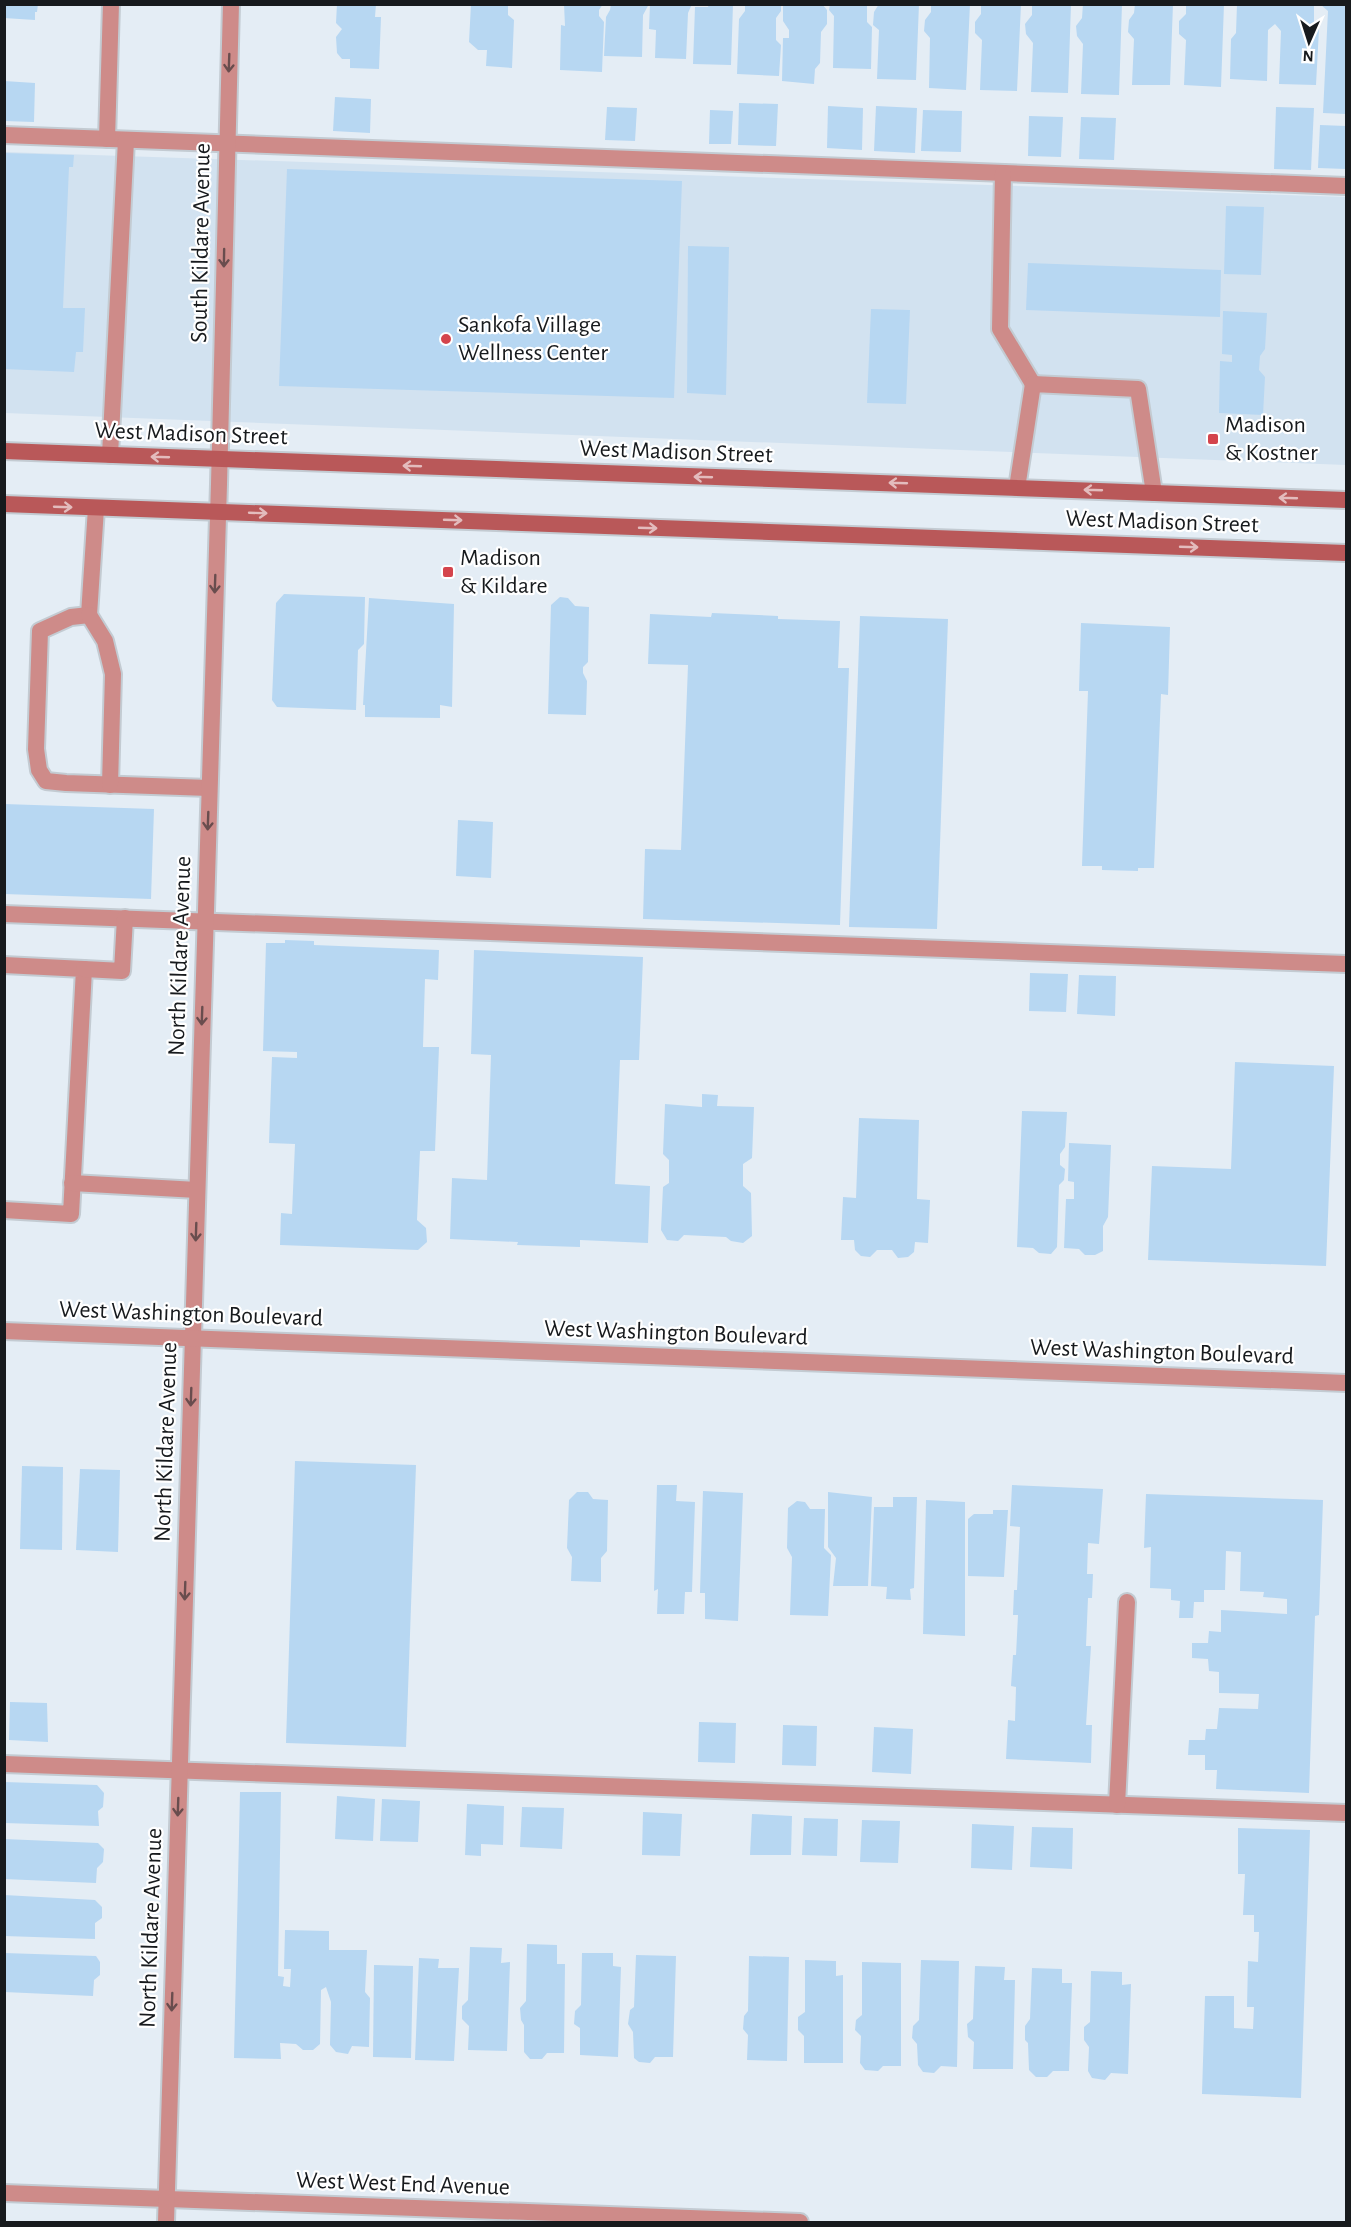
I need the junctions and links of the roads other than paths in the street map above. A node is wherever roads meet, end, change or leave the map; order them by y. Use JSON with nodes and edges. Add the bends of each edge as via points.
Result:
{"nodes":[{"id":1,"x":111,"y":4,"type":"edge"},
{"id":2,"x":231,"y":4,"type":"edge"},
{"id":3,"x":4,"y":135,"type":"edge"},
{"id":4,"x":107,"y":139,"type":"junction"},
{"id":5,"x":126,"y":140,"type":"junction"},
{"id":6,"x":227,"y":143,"type":"junction"},
{"id":7,"x":1003,"y":173,"type":"junction"},
{"id":8,"x":1347,"y":186,"type":"edge"},
{"id":9,"x":1033,"y":384,"type":"junction"},
{"id":10,"x":4,"y":451,"type":"edge"},
{"id":11,"x":110,"y":455,"type":"junction"},
{"id":12,"x":219,"y":459,"type":"junction"},
{"id":13,"x":219,"y":483,"type":"joint"},
{"id":14,"x":1017,"y":488,"type":"junction"},
{"id":15,"x":1154,"y":493,"type":"junction"},
{"id":16,"x":1347,"y":500,"type":"edge"},
{"id":17,"x":4,"y":504,"type":"edge"},
{"id":18,"x":96,"y":508,"type":"junction"},
{"id":19,"x":218,"y":512,"type":"junction"},
{"id":20,"x":1347,"y":553,"type":"edge"},
{"id":21,"x":89,"y":615,"type":"junction"},
{"id":22,"x":110,"y":785,"type":"junction"},
{"id":23,"x":209,"y":788,"type":"junction"},
{"id":24,"x":4,"y":914,"type":"edge"},
{"id":25,"x":125,"y":918,"type":"junction"},
{"id":26,"x":205,"y":921,"type":"junction"},
{"id":27,"x":1347,"y":964,"type":"edge"},
{"id":28,"x":4,"y":965,"type":"edge"},
{"id":29,"x":84,"y":969,"type":"junction"},
{"id":30,"x":72,"y":1183,"type":"junction"},
{"id":31,"x":197,"y":1190,"type":"junction"},
{"id":32,"x":4,"y":1210,"type":"edge"},
{"id":33,"x":4,"y":1331,"type":"edge"},
{"id":34,"x":193,"y":1338,"type":"junction"},
{"id":35,"x":1347,"y":1383,"type":"edge"},
{"id":36,"x":1127,"y":1602,"type":"dead end"},
{"id":37,"x":4,"y":1764,"type":"edge"},
{"id":38,"x":179,"y":1770,"type":"junction"},
{"id":39,"x":1117,"y":1805,"type":"junction"},
{"id":40,"x":1347,"y":1813,"type":"edge"},
{"id":41,"x":4,"y":2193,"type":"edge"},
{"id":42,"x":167,"y":2199,"type":"junction"},
{"id":43,"x":464,"y":2216,"type":"edge"},
{"id":44,"x":761,"y":2222,"type":"edge"},
{"id":45,"x":166,"y":2223,"type":"edge"},
{"id":46,"x":800,"y":2223,"type":"edge"}],
"edges":[{"from":1,"to":4,"type":"street"},
{"from":2,"to":6,"type":"street","name":"South Kildare Avenue","one_way":true},
{"from":3,"to":4,"type":"street"},
{"from":4,"to":5,"type":"street"},
{"from":5,"to":6,"type":"street"},
{"from":5,"to":11,"type":"street"},
{"from":6,"to":7,"type":"street"},
{"from":6,"to":12,"type":"street","name":"South Kildare Avenue","one_way":true},
{"from":7,"to":8,"type":"street"},
{"from":7,"to":9,"type":"street","via":[[1000,329]]},
{"from":9,"to":14,"type":"street"},
{"from":9,"to":15,"type":"street","via":[[1138,389]]},
{"from":10,"to":11,"type":"main road","name":"West Madison Street"},
{"from":12,"to":11,"type":"main road","name":"West Madison Street","one_way":true},
{"from":12,"to":13,"type":"street","name":"South Kildare Avenue"},
{"from":14,"to":12,"type":"main road","name":"West Madison Street","one_way":true},
{"from":13,"to":19,"type":"street","name":"North Kildare Avenue"},
{"from":15,"to":14,"type":"main road","name":"West Madison Street","one_way":true},
{"from":16,"to":15,"type":"main road","name":"West Madison Street","one_way":true},
{"from":17,"to":18,"type":"main road","name":"West Madison Street","one_way":true},
{"from":18,"to":19,"type":"main road","name":"West Madison Street"},
{"from":18,"to":21,"type":"street"},
{"from":19,"to":20,"type":"main road","name":"West Madison Street","one_way":true},
{"from":19,"to":23,"type":"street","name":"North Kildare Avenue","one_way":true},
{"from":21,"to":22,"type":"street","via":[[105,641],[113,674]]},
{"from":21,"to":22,"type":"street","via":[[71,616],[40,630],[36,749],[39,770],[46,781]]},
{"from":22,"to":23,"type":"street"},
{"from":23,"to":26,"type":"street","name":"North Kildare Avenue","one_way":true},
{"from":24,"to":25,"type":"street"},
{"from":25,"to":26,"type":"street"},
{"from":25,"to":29,"type":"street","via":[[122,971]]},
{"from":26,"to":27,"type":"street"},
{"from":26,"to":31,"type":"street","name":"North Kildare Avenue","one_way":true},
{"from":28,"to":29,"type":"street"},
{"from":29,"to":30,"type":"street"},
{"from":30,"to":31,"type":"street"},
{"from":30,"to":32,"type":"street","via":[[71,1214]]},
{"from":31,"to":34,"type":"street","name":"North Kildare Avenue","one_way":true},
{"from":33,"to":34,"type":"street","name":"West Washington Boulevard"},
{"from":34,"to":35,"type":"street","name":"West Washington Boulevard"},
{"from":34,"to":38,"type":"street","name":"North Kildare Avenue","one_way":true},
{"from":36,"to":39,"type":"street"},
{"from":37,"to":38,"type":"street"},
{"from":38,"to":39,"type":"street"},
{"from":38,"to":42,"type":"street","name":"North Kildare Avenue","one_way":true},
{"from":39,"to":40,"type":"street"},
{"from":41,"to":42,"type":"street","name":"West West End Avenue"},
{"from":42,"to":43,"type":"street","name":"West West End Avenue"},
{"from":42,"to":45,"type":"street","name":"North Kildare Avenue"},
{"from":43,"to":44,"type":"street","name":"West West End Avenue"},
{"from":44,"to":46,"type":"street","name":"West West End Avenue"}]}
